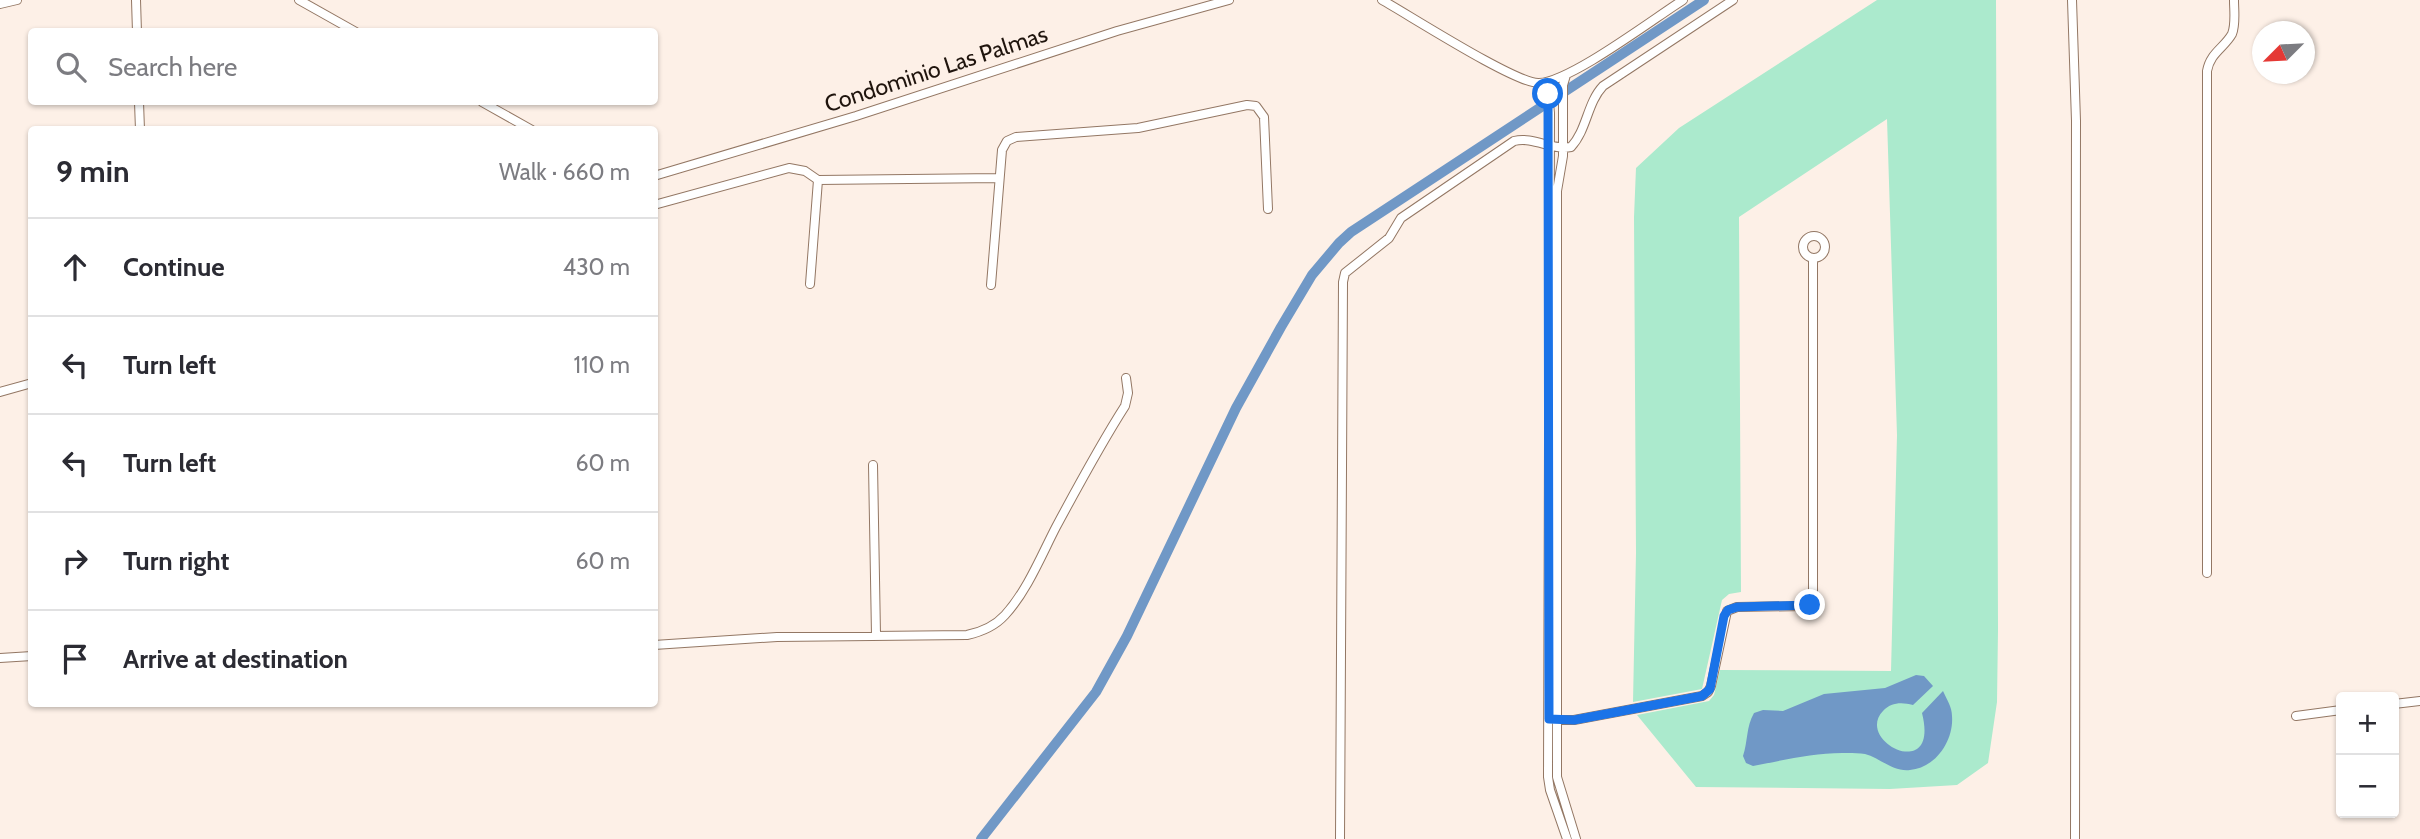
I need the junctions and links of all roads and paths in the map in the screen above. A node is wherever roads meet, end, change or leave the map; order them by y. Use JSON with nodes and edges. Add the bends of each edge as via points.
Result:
{"nodes":[{"id":1,"x":17,"y":0,"type":"edge"},
{"id":2,"x":136,"y":0,"type":"edge"},
{"id":3,"x":299,"y":0,"type":"edge"},
{"id":4,"x":1229,"y":0,"type":"edge"},
{"id":5,"x":1382,"y":0,"type":"edge"},
{"id":6,"x":1683,"y":0,"type":"edge"},
{"id":7,"x":1733,"y":0,"type":"edge"},
{"id":8,"x":2072,"y":0,"type":"edge"},
{"id":9,"x":2234,"y":0,"type":"edge"},
{"id":10,"x":0,"y":4,"type":"edge"},
{"id":11,"x":137,"y":28,"type":"edge"},
{"id":12,"x":349,"y":28,"type":"edge"},
{"id":13,"x":1566,"y":75,"type":"junction"},
{"id":14,"x":1544,"y":83,"type":"junction"},
{"id":15,"x":139,"y":105,"type":"edge"},
{"id":16,"x":487,"y":105,"type":"edge"},
{"id":17,"x":140,"y":126,"type":"edge"},
{"id":18,"x":526,"y":126,"type":"edge"},
{"id":19,"x":1548,"y":144,"type":"junction"},
{"id":20,"x":1563,"y":148,"type":"junction"},
{"id":21,"x":658,"y":175,"type":"edge"},
{"id":22,"x":999,"y":178,"type":"junction"},
{"id":23,"x":818,"y":180,"type":"junction"},
{"id":24,"x":658,"y":204,"type":"edge"},
{"id":25,"x":1268,"y":209,"type":"dead end"},
{"id":26,"x":1813,"y":258,"type":"dead end"},
{"id":27,"x":810,"y":284,"type":"dead end"},
{"id":28,"x":991,"y":285,"type":"dead end"},
{"id":29,"x":1126,"y":378,"type":"dead end"},
{"id":30,"x":28,"y":384,"type":"edge"},
{"id":31,"x":0,"y":392,"type":"edge"},
{"id":32,"x":873,"y":465,"type":"dead end"},
{"id":33,"x":2207,"y":573,"type":"dead end"},
{"id":34,"x":876,"y":635,"type":"junction"},
{"id":35,"x":658,"y":645,"type":"edge"},
{"id":36,"x":28,"y":656,"type":"edge"},
{"id":37,"x":0,"y":658,"type":"edge"},
{"id":38,"x":2420,"y":701,"type":"edge"},
{"id":39,"x":2399,"y":703,"type":"edge"},
{"id":40,"x":2336,"y":711,"type":"edge"},
{"id":41,"x":2296,"y":716,"type":"dead end"},
{"id":42,"x":1553,"y":720,"type":"junction"},
{"id":43,"x":1340,"y":839,"type":"edge"},
{"id":44,"x":1567,"y":839,"type":"edge"},
{"id":45,"x":1576,"y":839,"type":"edge"},
{"id":46,"x":2076,"y":839,"type":"edge"}],
"edges":[{"from":1,"to":10,"type":"street"},
{"from":2,"to":11,"type":"street"},
{"from":3,"to":12,"type":"street"},
{"from":4,"to":21,"type":"street","name":"Condominio Las Palmas"},
{"from":5,"to":14,"type":"street","via":[[1505,71]]},
{"from":6,"to":13,"type":"street"},
{"from":7,"to":20,"type":"street","via":[[1603,86],[1575,143]]},
{"from":8,"to":46,"type":"street"},
{"from":9,"to":33,"type":"street","via":[[2233,30],[2211,58],[2207,71]]},
{"from":13,"to":14,"type":"street"},
{"from":13,"to":20,"type":"street"},
{"from":14,"to":19,"type":"street","via":[[1550,113]]},
{"from":15,"to":17,"type":"street"},
{"from":16,"to":18,"type":"street"},
{"from":19,"to":20,"type":"street"},
{"from":19,"to":42,"type":"street"},
{"from":19,"to":43,"type":"street","via":[[1524,138],[1514,141],[1401,218],[1389,238],[1345,272]]},
{"from":20,"to":42,"type":"street","via":[[1557,191]]},
{"from":22,"to":23,"type":"street"},
{"from":22,"to":25,"type":"street","via":[[1003,147],[1016,137],[1138,128],[1251,104],[1264,117]]},
{"from":22,"to":28,"type":"street"},
{"from":23,"to":24,"type":"street","via":[[800,169],[783,169]]},
{"from":23,"to":27,"type":"street"},
{"from":26,"to":42,"type":"street","via":[[1813,601],[1805,606],[1728,610],[1710,689],[1702,696]]},
{"from":29,"to":34,"type":"street","via":[[1129,393],[1125,406],[1006,614],[988,628],[967,635]]},
{"from":30,"to":31,"type":"street"},
{"from":32,"to":34,"type":"street"},
{"from":34,"to":35,"type":"street"},
{"from":36,"to":37,"type":"street"},
{"from":38,"to":39,"type":"street"},
{"from":40,"to":41,"type":"street"},
{"from":42,"to":44,"type":"street","via":[[1549,783]]},
{"from":42,"to":45,"type":"street","via":[[1558,782]]}]}
